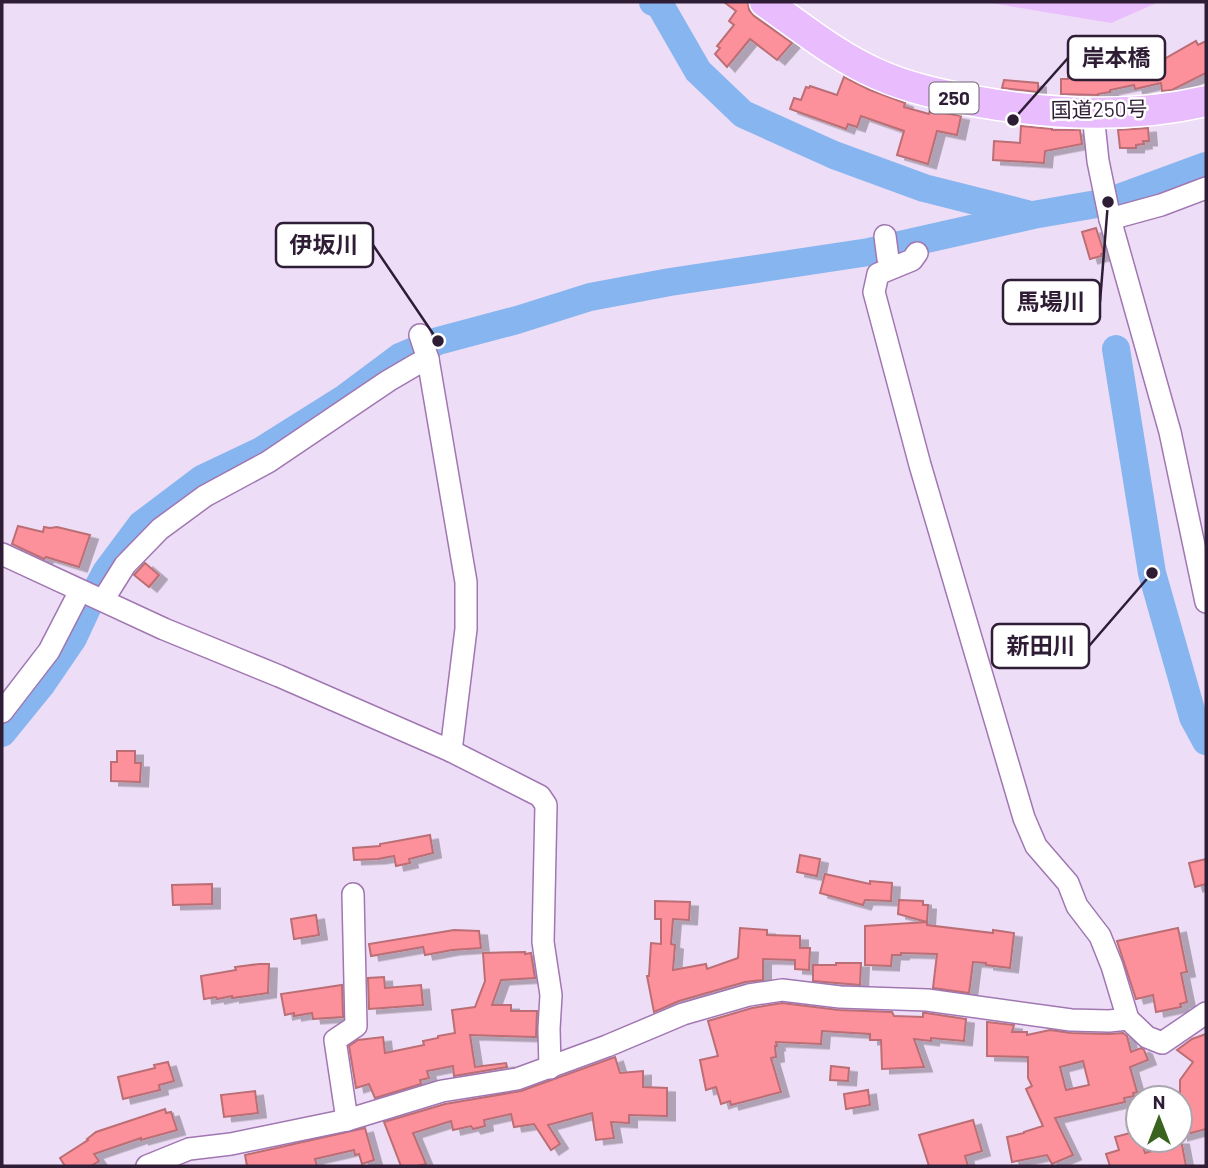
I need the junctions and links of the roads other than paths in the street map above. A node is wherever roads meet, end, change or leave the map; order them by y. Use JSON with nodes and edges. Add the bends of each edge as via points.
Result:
{"nodes":[{"id":1,"x":765,"y":2,"type":"edge"},
{"id":2,"x":1206,"y":101,"type":"edge"},
{"id":3,"x":1093,"y":114,"type":"junction"},
{"id":4,"x":1206,"y":188,"type":"edge"},
{"id":5,"x":1109,"y":216,"type":"junction"},
{"id":6,"x":917,"y":253,"type":"dead end"},
{"id":7,"x":2,"y":555,"type":"edge"},
{"id":8,"x":91,"y":595,"type":"junction"},
{"id":9,"x":1206,"y":602,"type":"edge"},
{"id":10,"x":2,"y":712,"type":"edge"},
{"id":11,"x":452,"y":751,"type":"junction"},
{"id":12,"x":353,"y":894,"type":"dead end"},
{"id":13,"x":1206,"y":1013,"type":"edge"},
{"id":14,"x":1128,"y":1019,"type":"junction"},
{"id":15,"x":550,"y":1068,"type":"junction"},
{"id":16,"x":347,"y":1120,"type":"junction"},
{"id":17,"x":147,"y":1166,"type":"edge"}],
"edges":[{"from":1,"to":3,"type":"highway","name":"国道250号","number":"250","via":[[843,57],[911,88],[1034,111]]},
{"from":2,"to":3,"type":"highway","name":"国道250号","number":"250"},
{"from":3,"to":5,"type":"street"},
{"from":4,"to":5,"type":"street","via":[[1161,205]]},
{"from":5,"to":9,"type":"street","via":[[1170,432]]},
{"from":6,"to":14,"type":"street","via":[[912,260],[877,274],[874,292],[916,452],[1024,818],[1036,846],[1068,883],[1077,906],[1100,936]]},
{"from":7,"to":8,"type":"street"},
{"from":8,"to":10,"type":"street"},
{"from":8,"to":11,"type":"street"},
{"from":8,"to":11,"type":"street","via":[[160,529],[417,364],[424,347],[466,582],[466,629]]},
{"from":11,"to":15,"type":"street","via":[[540,796],[546,805],[542,942],[551,995]]},
{"from":12,"to":16,"type":"street","via":[[356,1026],[335,1040]]},
{"from":13,"to":14,"type":"street","via":[[1162,1042],[1147,1037]]},
{"from":14,"to":15,"type":"street","via":[[1071,1020],[927,1000],[782,990],[683,1014]]},
{"from":15,"to":16,"type":"street","via":[[517,1079],[442,1091]]},
{"from":16,"to":17,"type":"street","via":[[189,1149]]}]}
